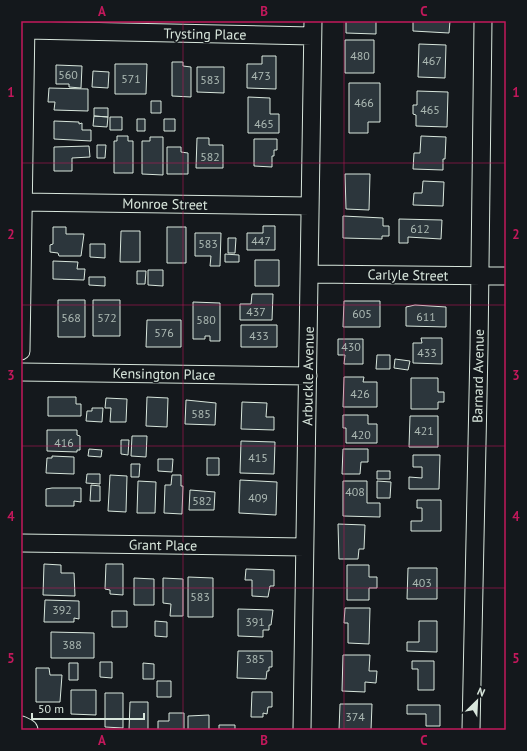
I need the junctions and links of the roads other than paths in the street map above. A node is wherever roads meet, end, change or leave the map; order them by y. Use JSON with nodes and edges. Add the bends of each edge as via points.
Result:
{"nodes":[{"id":1,"x":483,"y":21,"type":"edge"},
{"id":2,"x":26,"y":26,"type":"edge"},
{"id":3,"x":312,"y":28,"type":"edge"},
{"id":4,"x":22,"y":202,"type":"edge"},
{"id":5,"x":310,"y":206,"type":"junction"},
{"id":6,"x":310,"y":274,"type":"junction"},
{"id":7,"x":479,"y":276,"type":"junction"},
{"id":8,"x":506,"y":276,"type":"edge"},
{"id":9,"x":21,"y":351,"type":"edge"},
{"id":10,"x":21,"y":372,"type":"edge"},
{"id":11,"x":308,"y":376,"type":"junction"},
{"id":12,"x":21,"y":543,"type":"edge"},
{"id":13,"x":304,"y":547,"type":"junction"},
{"id":14,"x":21,"y":728,"type":"edge"},
{"id":15,"x":27,"y":730,"type":"edge"},
{"id":16,"x":302,"y":730,"type":"edge"},
{"id":17,"x":471,"y":730,"type":"edge"}],
"edges":[{"from":1,"to":7,"type":"street","name":"Barnard Avenue"},
{"from":2,"to":3,"type":"street","name":"Trysting Place"},
{"from":2,"to":4,"type":"street"},
{"from":3,"to":5,"type":"street","name":"Arbuckle Avenue"},
{"from":4,"to":5,"type":"street","name":"Monroe Street"},
{"from":4,"to":9,"type":"street"},
{"from":5,"to":6,"type":"street","name":"Arbuckle Avenue"},
{"from":6,"to":7,"type":"street","name":"Carlyle Street"},
{"from":6,"to":11,"type":"street","name":"Arbuckle Avenue"},
{"from":7,"to":8,"type":"street","name":"Carlyle Street"},
{"from":7,"to":17,"type":"street","name":"Barnard Avenue"},
{"from":10,"to":11,"type":"street","name":"Kensington Place"},
{"from":11,"to":13,"type":"street","name":"Arbuckle Avenue"},
{"from":12,"to":13,"type":"street","name":"Grant Place"},
{"from":13,"to":16,"type":"street","name":"Arbuckle Avenue"},
{"from":14,"to":15,"type":"main road"}]}
